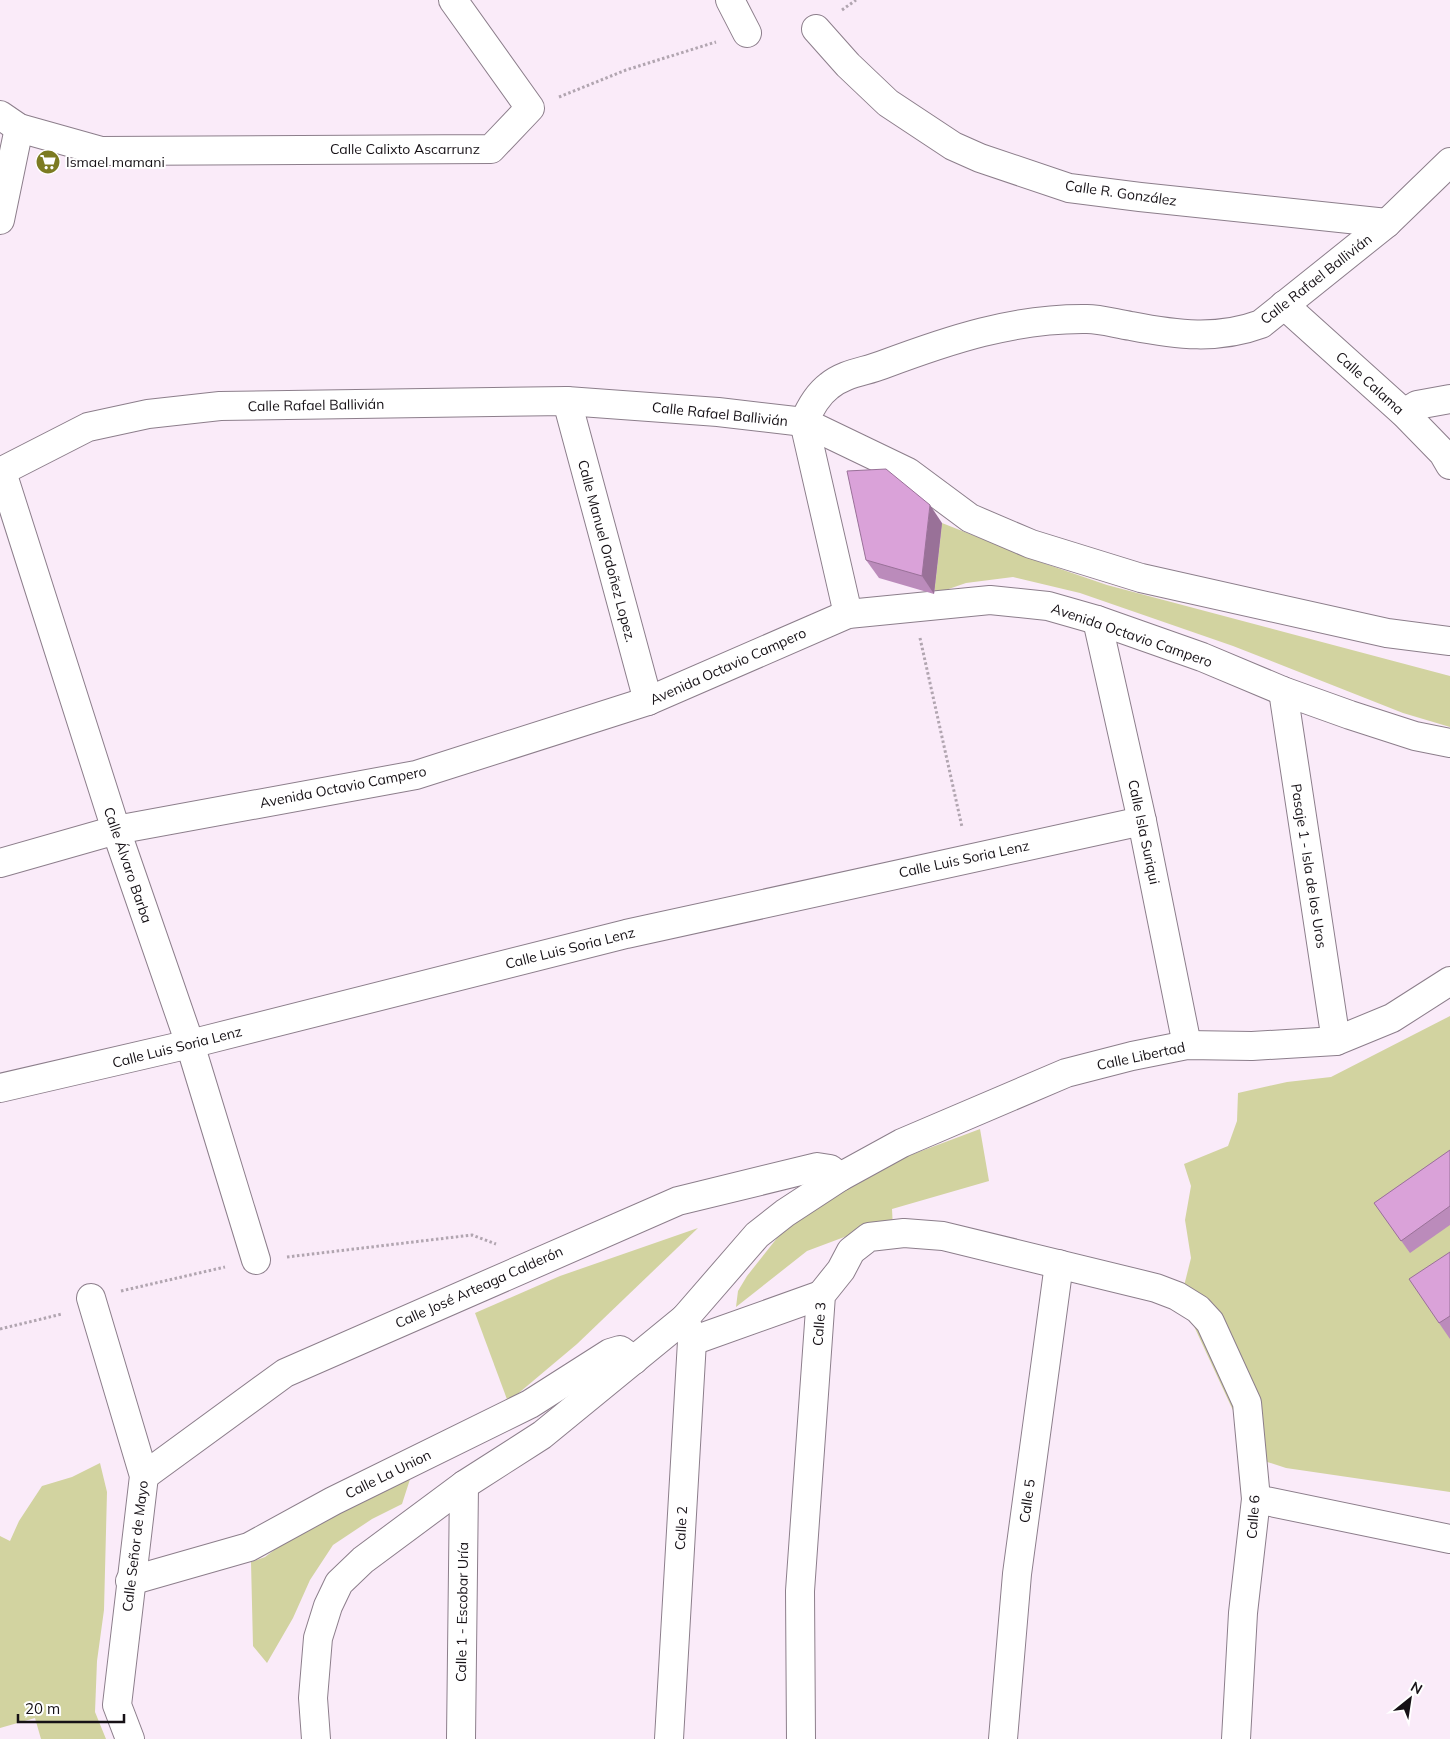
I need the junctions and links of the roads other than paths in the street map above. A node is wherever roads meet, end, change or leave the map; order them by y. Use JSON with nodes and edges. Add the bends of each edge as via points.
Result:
{"nodes":[{"id":1,"x":453,"y":0,"type":"edge"},
{"id":2,"x":730,"y":0,"type":"edge"},
{"id":3,"x":816,"y":28,"type":"dead end"},
{"id":4,"x":747,"y":33,"type":"road end"},
{"id":5,"x":10,"y":122,"type":"edge"},
{"id":6,"x":1450,"y":162,"type":"edge"},
{"id":7,"x":0,"y":220,"type":"edge"},
{"id":8,"x":1387,"y":223,"type":"junction"},
{"id":9,"x":1284,"y":305,"type":"junction"},
{"id":10,"x":1450,"y":399,"type":"edge"},
{"id":11,"x":567,"y":401,"type":"junction"},
{"id":12,"x":1404,"y":413,"type":"junction"},
{"id":13,"x":804,"y":422,"type":"junction"},
{"id":14,"x":1450,"y":466,"type":"edge"},
{"id":15,"x":0,"y":471,"type":"edge"},
{"id":16,"x":848,"y":614,"type":"junction"},
{"id":17,"x":1097,"y":620,"type":"junction"},
{"id":18,"x":1450,"y":641,"type":"edge"},
{"id":19,"x":1282,"y":691,"type":"junction"},
{"id":20,"x":648,"y":702,"type":"junction"},
{"id":21,"x":1450,"y":743,"type":"edge"},
{"id":22,"x":1142,"y":821,"type":"junction"},
{"id":23,"x":116,"y":830,"type":"junction"},
{"id":24,"x":0,"y":863,"type":"edge"},
{"id":25,"x":1450,"y":981,"type":"edge"},
{"id":26,"x":1336,"y":1041,"type":"junction"},
{"id":27,"x":190,"y":1044,"type":"junction"},
{"id":28,"x":1187,"y":1045,"type":"junction"},
{"id":29,"x":0,"y":1088,"type":"edge"},
{"id":30,"x":840,"y":1177,"type":"junction"},
{"id":31,"x":256,"y":1260,"type":"dead end"},
{"id":32,"x":1059,"y":1264,"type":"junction"},
{"id":33,"x":821,"y":1295,"type":"junction"},
{"id":34,"x":91,"y":1298,"type":"dead end"},
{"id":35,"x":1198,"y":1309,"type":"joint"},
{"id":36,"x":689,"y":1330,"type":"junction"},
{"id":37,"x":634,"y":1360,"type":"junction"},
{"id":38,"x":144,"y":1476,"type":"junction"},
{"id":39,"x":464,"y":1485,"type":"junction"},
{"id":40,"x":1256,"y":1499,"type":"junction"},
{"id":41,"x":1450,"y":1539,"type":"edge"},
{"id":42,"x":130,"y":1581,"type":"junction"},
{"id":43,"x":130,"y":1739,"type":"edge"},
{"id":44,"x":316,"y":1739,"type":"edge"},
{"id":45,"x":461,"y":1739,"type":"edge"},
{"id":46,"x":669,"y":1739,"type":"edge"},
{"id":47,"x":801,"y":1739,"type":"edge"},
{"id":48,"x":1003,"y":1739,"type":"edge"},
{"id":49,"x":1236,"y":1739,"type":"edge"}],
"edges":[{"from":1,"to":5,"type":"street","name":"Calle Calixto Ascarrunz","via":[[530,108],[491,149],[101,151]]},
{"from":2,"to":4,"type":"street"},
{"from":3,"to":8,"type":"street","name":"Calle R. González","via":[[848,65],[888,103],[953,146],[980,158],[1069,188]]},
{"from":5,"to":7,"type":"street"},
{"from":6,"to":8,"type":"street","name":"Calle Rafael Ballivián"},
{"from":8,"to":9,"type":"street","name":"Calle Rafael Ballivián"},
{"from":9,"to":12,"type":"street","name":"Calle Calama"},
{"from":9,"to":13,"type":"street","name":"Calle Rafael Ballivián","via":[[1261,324],[1238,332],[1208,335],[1088,319],[1029,322],[976,332],[847,375],[829,386],[814,402]]},
{"from":10,"to":12,"type":"street","via":[[1417,405]]},
{"from":11,"to":13,"type":"street","name":"Calle Rafael Ballivián"},
{"from":11,"to":15,"type":"street","name":"Calle Rafael Ballivián","via":[[220,406],[148,414],[88,427]]},
{"from":11,"to":20,"type":"street","name":"Calle Manuel Ordoñez Lopez."},
{"from":12,"to":14,"type":"street","name":"Calle Calama","via":[[1444,453]]},
{"from":13,"to":16,"type":"street"},
{"from":13,"to":18,"type":"street","via":[[908,472],[970,518],[1031,544],[1141,578],[1386,633]]},
{"from":15,"to":23,"type":"street","name":"Calle Álvaro Barba"},
{"from":16,"to":17,"type":"street","name":"Avenida Octavio Campero","via":[[990,600],[1048,606]]},
{"from":16,"to":20,"type":"street","name":"Avenida Octavio Campero"},
{"from":17,"to":19,"type":"street","name":"Avenida Octavio Campero","via":[[1202,657]]},
{"from":17,"to":22,"type":"street","name":"Calle Isla Suriqui"},
{"from":19,"to":21,"type":"street","name":"Avenida Octavio Campero","via":[[1414,736]]},
{"from":19,"to":26,"type":"street","name":"Pasaje 1 - Isla de los Uros"},
{"from":20,"to":23,"type":"street","name":"Avenida Octavio Campero","via":[[416,775]]},
{"from":22,"to":27,"type":"street","name":"Calle Luis Soria Lenz","via":[[626,934]]},
{"from":22,"to":28,"type":"street","name":"Calle Isla Suriqui"},
{"from":23,"to":24,"type":"street","name":"Avenida Octavio Campero"},
{"from":23,"to":27,"type":"street","name":"Calle Álvaro Barba"},
{"from":25,"to":26,"type":"street","name":"Calle Libertad","via":[[1392,1018]]},
{"from":26,"to":28,"type":"street","name":"Calle Libertad","via":[[1252,1046]]},
{"from":27,"to":29,"type":"street","name":"Calle Luis Soria Lenz"},
{"from":27,"to":31,"type":"street","name":"Calle Álvaro Barba"},
{"from":28,"to":30,"type":"street","name":"Calle Libertad","via":[[1066,1073],[902,1143]]},
{"from":30,"to":36,"type":"street","via":[[785,1212],[757,1236],[723,1272]]},
{"from":30,"to":38,"type":"street","name":"Calle José Arteaga Calderón","via":[[830,1169],[817,1167],[678,1201],[547,1256],[285,1373]]},
{"from":32,"to":33,"type":"street","name":"Calle 3","via":[[943,1236],[904,1233],[869,1238],[852,1252]]},
{"from":32,"to":35,"type":"street","name":"Calle 3","via":[[1156,1288]]},
{"from":32,"to":48,"type":"street","name":"Calle 5","via":[[1017,1574]]},
{"from":33,"to":36,"type":"street"},
{"from":33,"to":47,"type":"street","name":"Calle 3","via":[[800,1592]]},
{"from":34,"to":38,"type":"street","name":"Calle Señor de Mayo"},
{"from":35,"to":40,"type":"street","name":"Calle 6","via":[[1210,1322],[1248,1403]]},
{"from":36,"to":37,"type":"street"},
{"from":36,"to":46,"type":"street","name":"Calle 2"},
{"from":37,"to":39,"type":"street","via":[[542,1435]]},
{"from":37,"to":42,"type":"street","name":"Calle La Union","via":[[620,1350],[610,1353],[530,1404],[333,1501],[249,1547]]},
{"from":38,"to":42,"type":"street","name":"Calle Señor de Mayo"},
{"from":39,"to":44,"type":"street","via":[[363,1560],[339,1583],[318,1638],[313,1698]]},
{"from":39,"to":45,"type":"street","name":"Calle 1 - Escobar Uría"},
{"from":40,"to":41,"type":"street"},
{"from":40,"to":49,"type":"street","name":"Calle 6","via":[[1243,1614]]},
{"from":42,"to":43,"type":"street","name":"Calle Señor de Mayo","via":[[117,1705]]}]}
